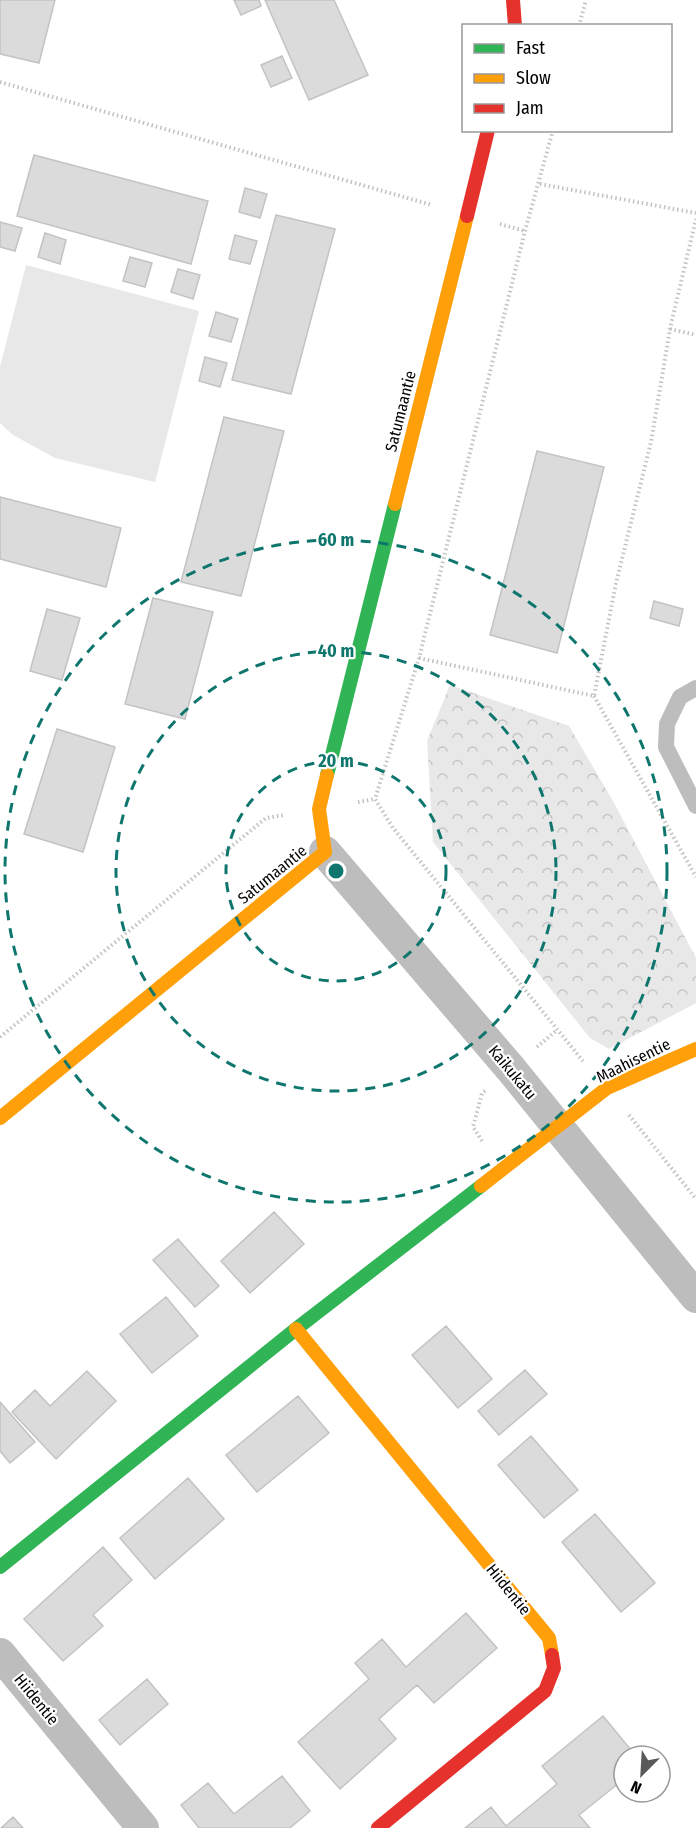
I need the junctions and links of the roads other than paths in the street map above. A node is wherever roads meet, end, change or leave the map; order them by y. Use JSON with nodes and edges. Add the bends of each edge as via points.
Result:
{"nodes":[{"id":1,"x":513,"y":0,"type":"edge"},
{"id":2,"x":515,"y":24,"type":"edge"},
{"id":3,"x":487,"y":132,"type":"edge"},
{"id":4,"x":696,"y":688,"type":"edge"},
{"id":5,"x":696,"y":806,"type":"edge"},
{"id":6,"x":325,"y":852,"type":"junction"},
{"id":7,"x":696,"y":1049,"type":"edge"},
{"id":8,"x":0,"y":1118,"type":"edge"},
{"id":9,"x":557,"y":1126,"type":"junction"},
{"id":10,"x":696,"y":1297,"type":"edge"},
{"id":11,"x":296,"y":1329,"type":"junction"},
{"id":12,"x":0,"y":1567,"type":"edge"},
{"id":13,"x":0,"y":1654,"type":"edge"},
{"id":14,"x":143,"y":1828,"type":"edge"},
{"id":15,"x":378,"y":1828,"type":"edge"}],
"edges":[{"from":1,"to":2,"type":"street"},
{"from":3,"to":6,"type":"street","name":"Satumaantie","via":[[319,809]]},
{"from":4,"to":5,"type":"lane","via":[[680,697],[667,724],[666,747]]},
{"from":6,"to":8,"type":"street","name":"Satumaantie"},
{"from":6,"to":9,"type":"street","name":"Kaikukatu"},
{"from":7,"to":9,"type":"street","name":"Maahisentie","via":[[607,1088]]},
{"from":9,"to":10,"type":"street","name":"Kaikukatu"},
{"from":9,"to":11,"type":"street","name":"Maahisentie"},
{"from":11,"to":12,"type":"street","name":"Maahisentie"},
{"from":11,"to":15,"type":"street","name":"Hiidentie","via":[[549,1638],[554,1668],[545,1691]]},
{"from":13,"to":14,"type":"street","name":"Hiidentie"}]}
